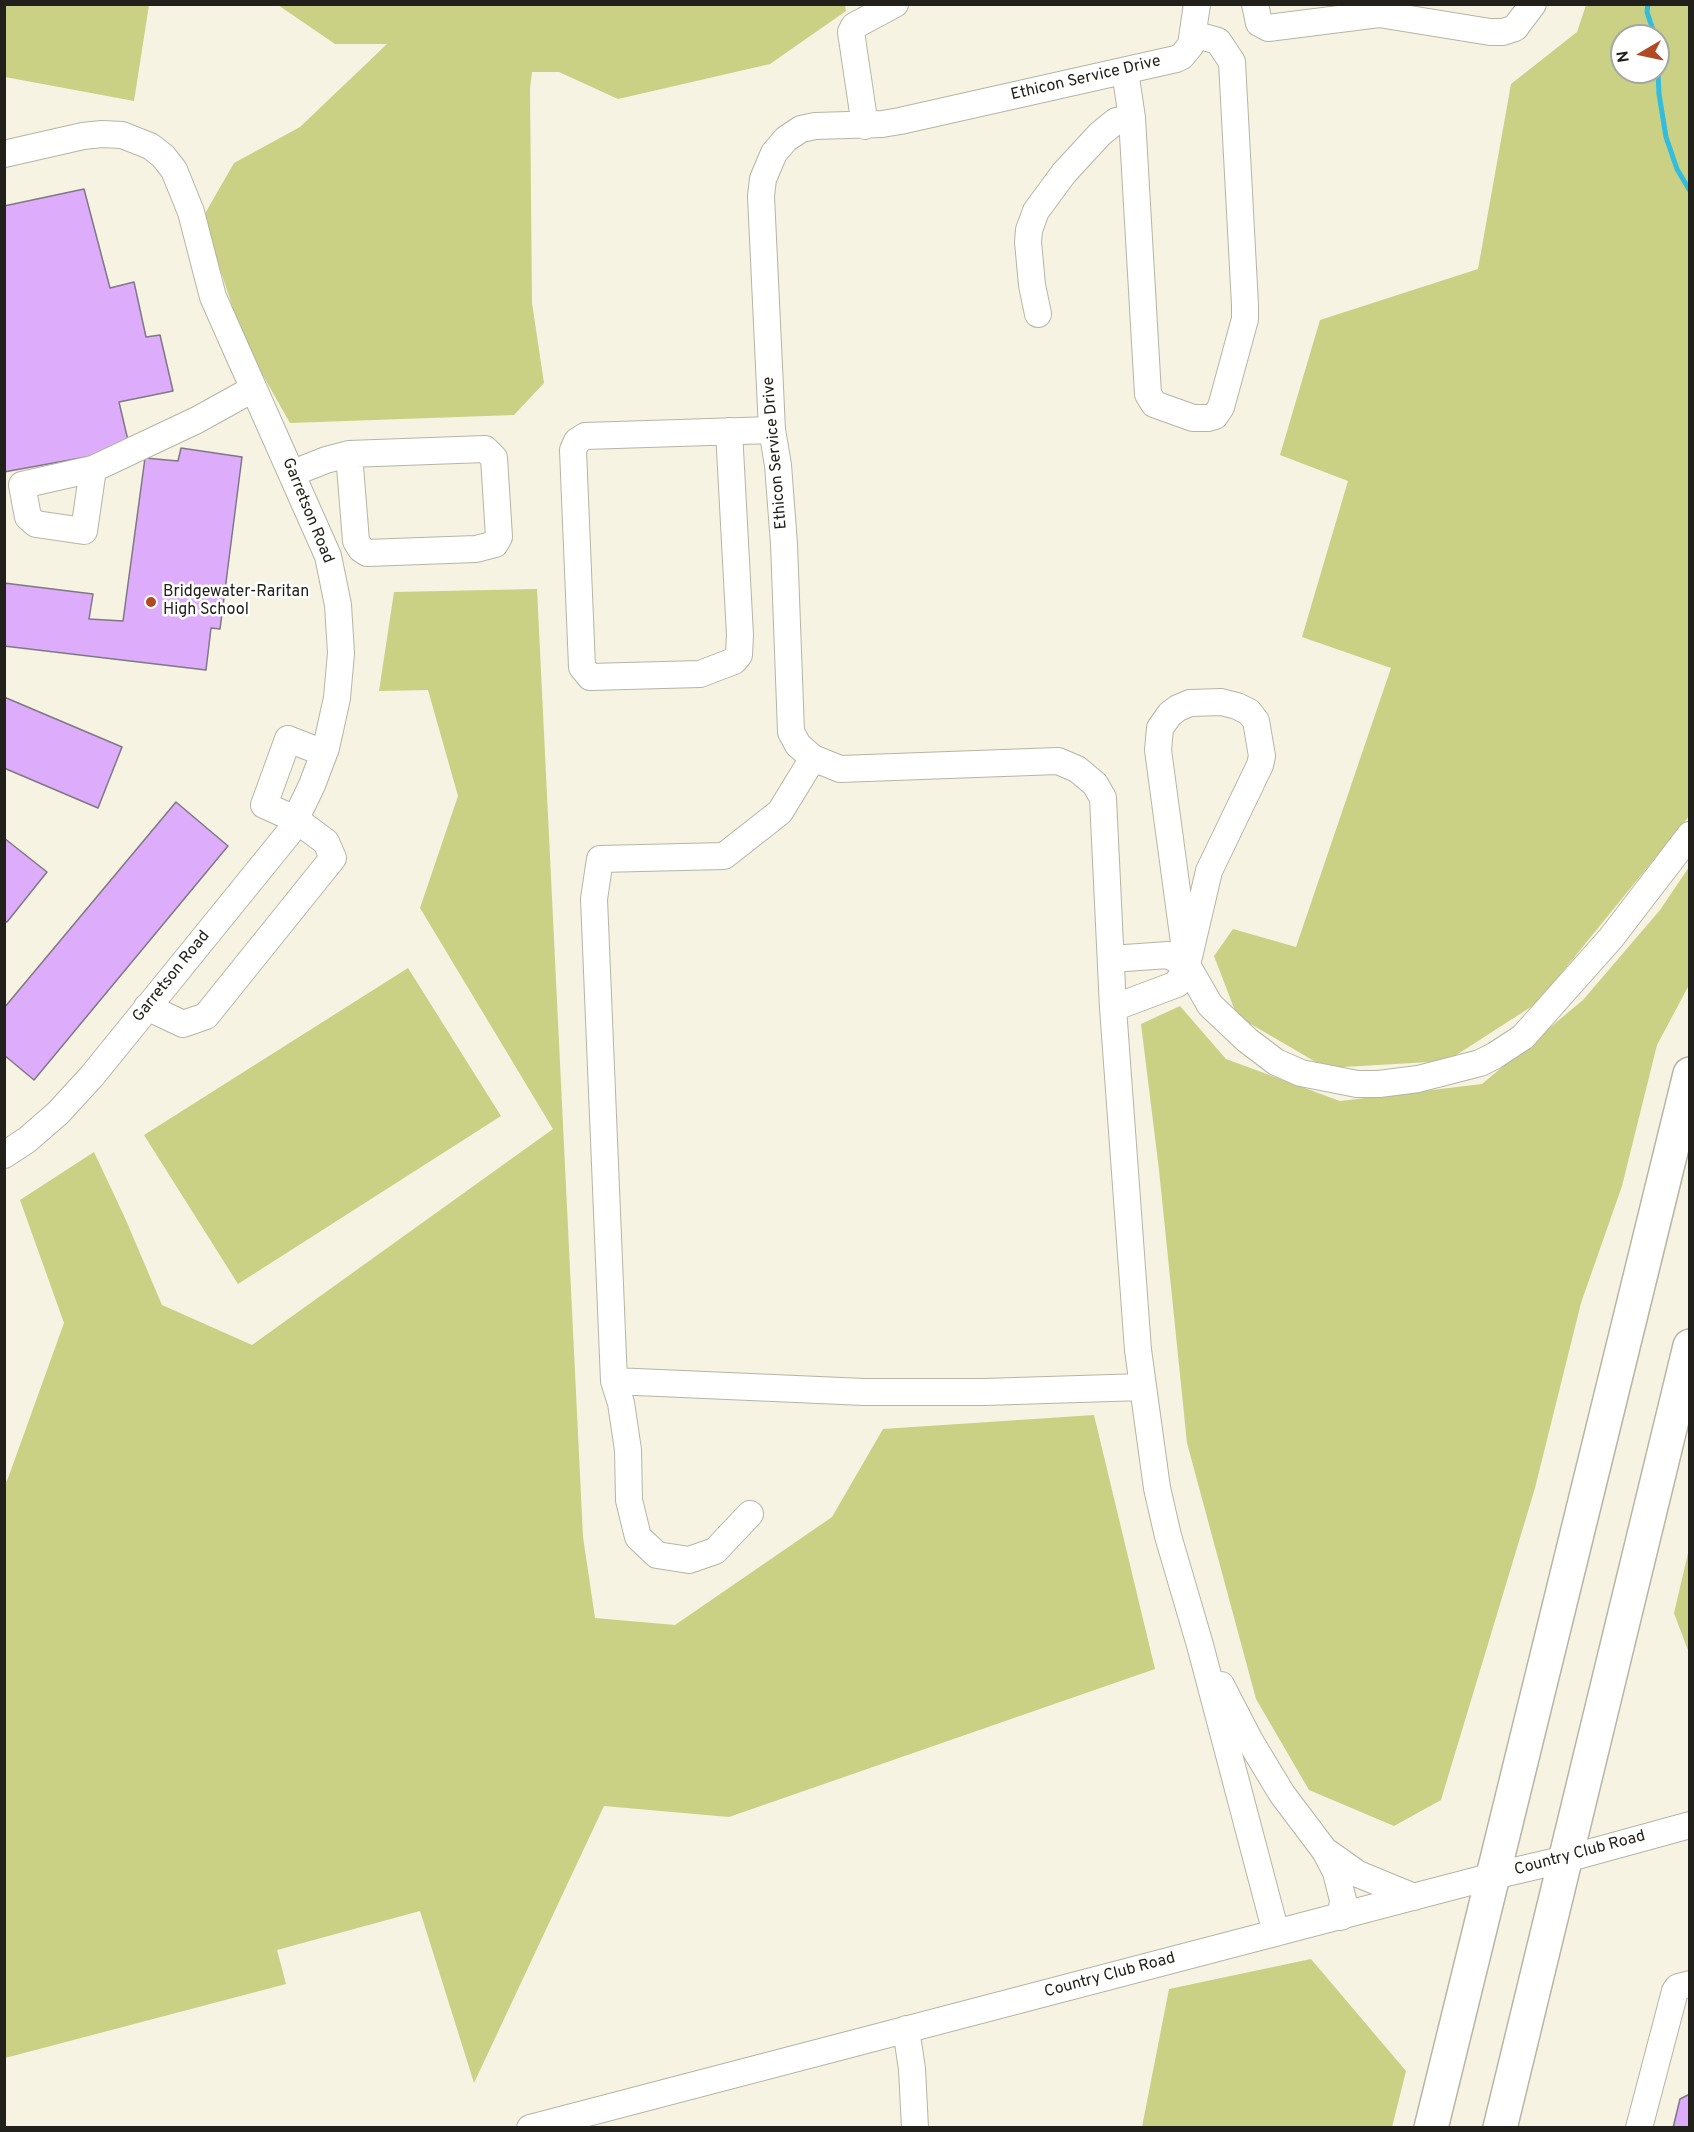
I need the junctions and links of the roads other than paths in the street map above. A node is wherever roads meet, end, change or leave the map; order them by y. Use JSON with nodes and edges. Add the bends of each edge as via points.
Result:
{"nodes":[{"id":1,"x":895,"y":4,"type":"edge"},
{"id":2,"x":1197,"y":4,"type":"edge"},
{"id":3,"x":1255,"y":4,"type":"edge"},
{"id":4,"x":1533,"y":4,"type":"edge"},
{"id":5,"x":1193,"y":34,"type":"junction"},
{"id":6,"x":1125,"y":71,"type":"junction"},
{"id":7,"x":1132,"y":118,"type":"junction"},
{"id":8,"x":865,"y":126,"type":"junction"},
{"id":9,"x":4,"y":154,"type":"edge"},
{"id":10,"x":1038,"y":314,"type":"dead end"},
{"id":11,"x":253,"y":389,"type":"junction"},
{"id":12,"x":772,"y":430,"type":"junction"},
{"id":13,"x":729,"y":431,"type":"junction"},
{"id":14,"x":349,"y":454,"type":"junction"},
{"id":15,"x":93,"y":469,"type":"dead end"},
{"id":16,"x":293,"y":473,"type":"junction"},
{"id":17,"x":324,"y":753,"type":"junction"},
{"id":18,"x":813,"y":758,"type":"junction"},
{"id":19,"x":295,"y":819,"type":"junction"},
{"id":20,"x":1689,"y":835,"type":"edge"},
{"id":21,"x":1111,"y":960,"type":"junction"},
{"id":22,"x":1187,"y":965,"type":"junction"},
{"id":23,"x":147,"y":1007,"type":"junction"},
{"id":24,"x":1113,"y":1008,"type":"junction"},
{"id":25,"x":1689,"y":1074,"type":"edge"},
{"id":26,"x":4,"y":1155,"type":"edge"},
{"id":27,"x":1689,"y":1346,"type":"edge"},
{"id":28,"x":614,"y":1381,"type":"junction"},
{"id":29,"x":1143,"y":1387,"type":"junction"},
{"id":30,"x":750,"y":1514,"type":"dead end"},
{"id":31,"x":1200,"y":1645,"type":"junction"},
{"id":32,"x":1689,"y":1824,"type":"edge"},
{"id":33,"x":1325,"y":1851,"type":"junction"},
{"id":34,"x":1566,"y":1859,"type":"junction"},
{"id":35,"x":1493,"y":1876,"type":"junction"},
{"id":36,"x":1414,"y":1897,"type":"junction"},
{"id":37,"x":1341,"y":1917,"type":"junction"},
{"id":38,"x":1276,"y":1933,"type":"junction"},
{"id":39,"x":1689,"y":1984,"type":"edge"},
{"id":40,"x":906,"y":2029,"type":"junction"},
{"id":41,"x":590,"y":2120,"type":"edge"},
{"id":42,"x":530,"y":2127,"type":"edge"},
{"id":43,"x":915,"y":2127,"type":"edge"},
{"id":44,"x":1431,"y":2127,"type":"edge"},
{"id":45,"x":1500,"y":2127,"type":"edge"},
{"id":46,"x":1639,"y":2127,"type":"edge"}],
"edges":[{"from":1,"to":8,"type":"street","via":[[854,26],[851,32]]},
{"from":2,"to":5,"type":"street","name":"Ethicon Service Drive"},
{"from":3,"to":4,"type":"street","via":[[1259,23],[1268,28],[1379,14],[1497,32],[1515,28]]},
{"from":5,"to":6,"type":"street","name":"Ethicon Service Drive","via":[[1191,45],[1182,56]]},
{"from":5,"to":7,"type":"street","via":[[1218,41],[1232,62],[1245,305],[1245,319],[1221,407],[1208,418],[1193,418],[1154,404],[1148,393]]},
{"from":6,"to":7,"type":"street"},
{"from":6,"to":8,"type":"street","name":"Ethicon Service Drive"},
{"from":7,"to":10,"type":"street","via":[[1116,121],[1100,135],[1064,173],[1036,211],[1028,242]]},
{"from":8,"to":12,"type":"street","name":"Ethicon Service Drive","via":[[801,129],[786,139],[768,162],[761,196]]},
{"from":9,"to":11,"type":"street","name":"Garretson Road","via":[[102,134],[136,140],[163,156],[182,187],[213,297]]},
{"from":11,"to":15,"type":"street"},
{"from":11,"to":16,"type":"street","name":"Garretson Road"},
{"from":12,"to":13,"type":"street"},
{"from":12,"to":18,"type":"street","name":"Ethicon Service Drive","via":[[783,524],[791,732],[798,745]]},
{"from":13,"to":13,"type":"street","via":[[585,436],[575,444],[582,667],[590,677],[699,674],[734,661],[739,655]]},
{"from":14,"to":14,"type":"street","via":[[484,449],[494,458],[499,537],[495,544],[476,549],[367,553],[356,541]]},
{"from":14,"to":16,"type":"street"},
{"from":16,"to":17,"type":"street","name":"Garretson Road","via":[[328,556],[338,605],[341,653],[337,698]]},
{"from":17,"to":19,"type":"street","name":"Garretson Road"},
{"from":17,"to":19,"type":"street","via":[[288,739],[264,805]]},
{"from":18,"to":21,"type":"street","name":"Ethicon Service Drive","via":[[840,769],[1058,761],[1077,769],[1099,789],[1103,798]]},
{"from":18,"to":28,"type":"street","via":[[780,812],[724,856],[600,859],[594,899]]},
{"from":19,"to":23,"type":"street","name":"Garretson Road","via":[[289,833]]},
{"from":19,"to":23,"type":"street","via":[[327,842],[333,858],[206,1016],[183,1024]]},
{"from":20,"to":22,"type":"street","via":[[1611,938],[1523,1037],[1480,1063],[1418,1079],[1379,1084],[1357,1084],[1300,1073],[1276,1062],[1210,1005]]},
{"from":21,"to":22,"type":"street","via":[[1168,955]]},
{"from":21,"to":24,"type":"street","name":"Ethicon Service Drive"},
{"from":22,"to":22,"type":"street","via":[[1209,870],[1262,756],[1256,721],[1238,706],[1221,702],[1184,705],[1170,714],[1160,728],[1158,750]]},
{"from":22,"to":24,"type":"street","via":[[1177,984]]},
{"from":23,"to":26,"type":"street","name":"Garretson Road","via":[[58,1113]]},
{"from":24,"to":29,"type":"street","name":"Ethicon Service Drive"},
{"from":25,"to":35,"type":"highway"},
{"from":27,"to":34,"type":"highway"},
{"from":28,"to":29,"type":"street","via":[[864,1392]]},
{"from":28,"to":30,"type":"street","via":[[621,1403],[628,1450],[629,1500],[638,1537],[657,1555],[689,1560],[715,1551]]},
{"from":29,"to":31,"type":"street","name":"Ethicon Service Drive","via":[[1157,1488]]},
{"from":31,"to":33,"type":"street","via":[[1282,1794]]},
{"from":31,"to":38,"type":"street"},
{"from":32,"to":34,"type":"street","name":"Country Club Road"},
{"from":33,"to":36,"type":"street","via":[[1358,1874]]},
{"from":33,"to":37,"type":"street","via":[[1340,1886]]},
{"from":34,"to":35,"type":"street","name":"Country Club Road"},
{"from":34,"to":45,"type":"highway"},
{"from":35,"to":36,"type":"street","name":"Country Club Road"},
{"from":35,"to":44,"type":"highway"},
{"from":36,"to":37,"type":"street","name":"Country Club Road"},
{"from":37,"to":38,"type":"street","name":"Country Club Road"},
{"from":38,"to":40,"type":"street","name":"Country Club Road"},
{"from":39,"to":46,"type":"street","via":[[1675,1991]]},
{"from":40,"to":41,"type":"street","name":"Country Club Road"},
{"from":40,"to":43,"type":"street"},
{"from":41,"to":42,"type":"street","name":"Country Club Road"}]}
